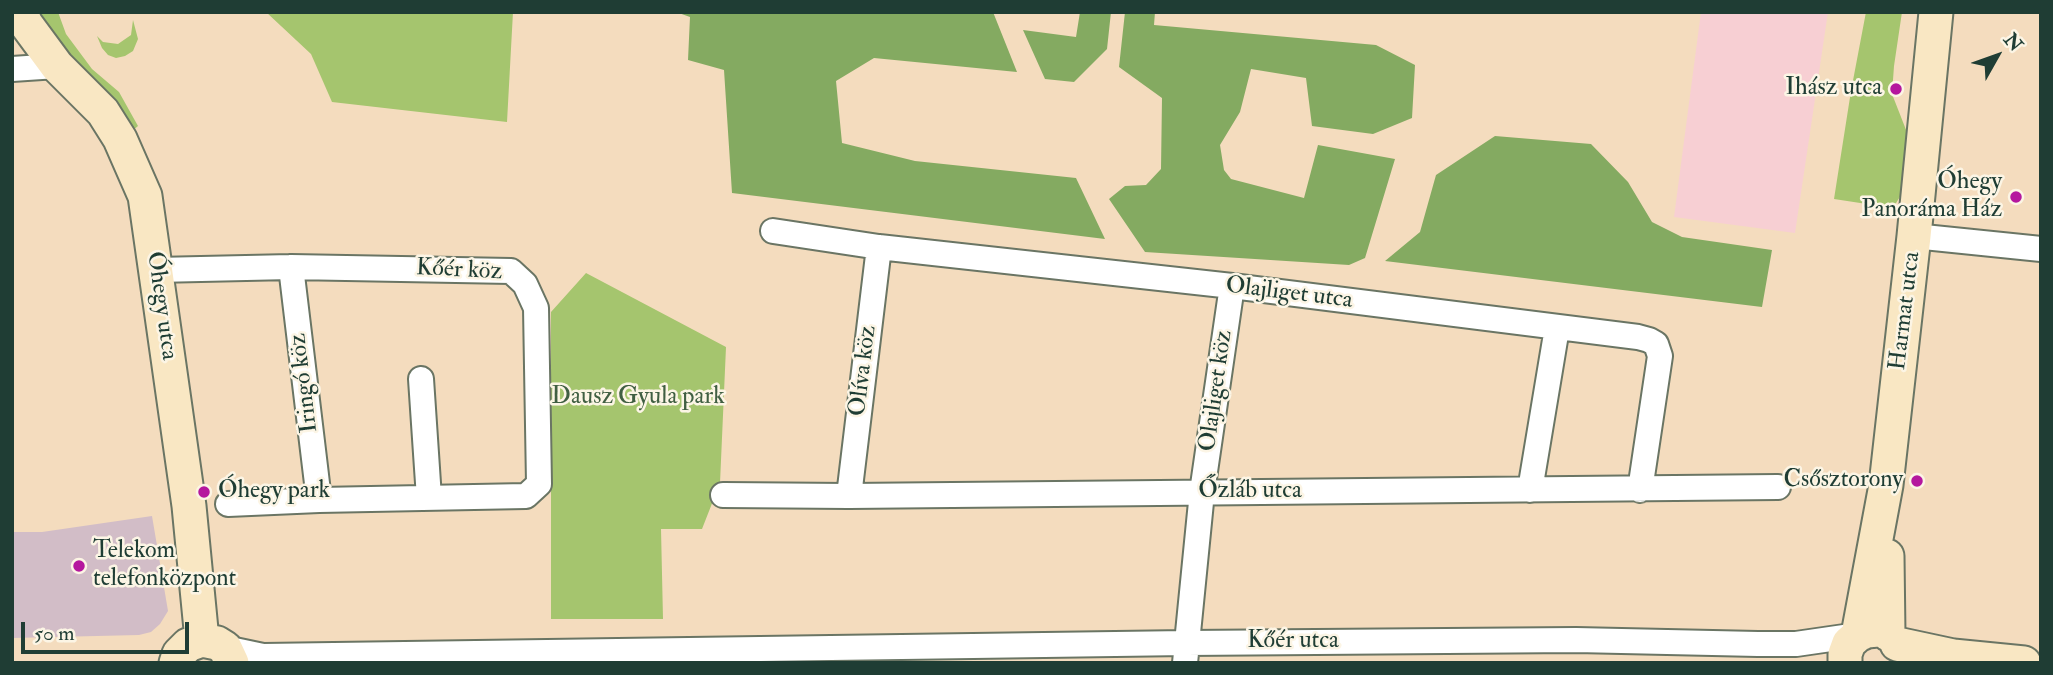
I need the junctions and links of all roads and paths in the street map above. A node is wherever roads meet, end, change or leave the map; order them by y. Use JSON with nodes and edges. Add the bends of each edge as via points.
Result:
{"nodes":[{"id":1,"x":20,"y":12,"type":"edge"},
{"id":2,"x":1936,"y":12,"type":"edge"},
{"id":3,"x":57,"y":66,"type":"junction"},
{"id":4,"x":12,"y":69,"type":"edge"},
{"id":5,"x":774,"y":231,"type":"dead end"},
{"id":6,"x":1914,"y":236,"type":"junction"},
{"id":7,"x":879,"y":247,"type":"junction"},
{"id":8,"x":2041,"y":249,"type":"edge"},
{"id":9,"x":291,"y":267,"type":"junction"},
{"id":10,"x":156,"y":270,"type":"junction"},
{"id":11,"x":1232,"y":286,"type":"junction"},
{"id":12,"x":1557,"y":328,"type":"junction"},
{"id":13,"x":421,"y":379,"type":"dead end"},
{"id":14,"x":1778,"y":487,"type":"dead end"},
{"id":15,"x":1530,"y":490,"type":"junction"},
{"id":16,"x":1640,"y":490,"type":"junction"},
{"id":17,"x":1202,"y":492,"type":"junction"},
{"id":18,"x":723,"y":495,"type":"dead end"},
{"id":19,"x":849,"y":496,"type":"junction"},
{"id":20,"x":429,"y":498,"type":"junction"},
{"id":21,"x":319,"y":500,"type":"junction"},
{"id":22,"x":228,"y":504,"type":"dead end"},
{"id":23,"x":1878,"y":648,"type":"edge"},
{"id":24,"x":220,"y":650,"type":"edge"},
{"id":25,"x":1186,"y":653,"type":"edge"},
{"id":26,"x":1646,"y":653,"type":"edge"},
{"id":27,"x":176,"y":663,"type":"edge"},
{"id":28,"x":2024,"y":663,"type":"edge"}],
"edges":[{"from":1,"to":3,"type":"street","name":"Óhegy utca"},
{"from":2,"to":6,"type":"street","name":"Harmat utca"},
{"from":3,"to":4,"type":"street"},
{"from":3,"to":10,"type":"street","name":"Óhegy utca","via":[[103,112],[120,139],[145,195]]},
{"from":5,"to":7,"type":"street","name":"Olajliget utca"},
{"from":6,"to":8,"type":"street"},
{"from":6,"to":23,"type":"street","name":"Harmat utca","via":[[1886,485]]},
{"from":7,"to":11,"type":"street","name":"Olajliget utca"},
{"from":7,"to":19,"type":"street","name":"Olíva köz"},
{"from":9,"to":10,"type":"street","name":"Kőér köz"},
{"from":9,"to":20,"type":"street","name":"Kőér köz","via":[[511,271],[525,284],[536,307],[539,484],[526,496]]},
{"from":9,"to":21,"type":"street","name":"Iringó köz"},
{"from":10,"to":24,"type":"street","name":"Óhegy utca","via":[[189,506]]},
{"from":11,"to":12,"type":"street","name":"Olajliget utca"},
{"from":11,"to":17,"type":"street","name":"Olajliget köz"},
{"from":12,"to":15,"type":"street"},
{"from":12,"to":16,"type":"street","name":"Olajliget utca","via":[[1638,337],[1656,344],[1660,356]]},
{"from":13,"to":20,"type":"street"},
{"from":14,"to":16,"type":"street","name":"Őzláb utca"},
{"from":15,"to":16,"type":"street","name":"Őzláb utca"},
{"from":15,"to":17,"type":"street","name":"Őzláb utca"},
{"from":17,"to":19,"type":"street","name":"Őzláb utca"},
{"from":17,"to":25,"type":"street","name":"Olajliget köz"},
{"from":18,"to":19,"type":"street","name":"Őzláb utca"},
{"from":20,"to":21,"type":"street","name":"Kőér köz"},
{"from":21,"to":22,"type":"street","name":"Kőér köz"},
{"from":23,"to":26,"type":"street","name":"Kőér utca","via":[[1796,643]]},
{"from":23,"to":28,"type":"street"},
{"from":24,"to":25,"type":"street","name":"Kőér utca","via":[[263,656]]},
{"from":24,"to":27,"type":"street","via":[[188,645]]},
{"from":25,"to":26,"type":"street","name":"Kőér utca","via":[[1576,640]]}]}
